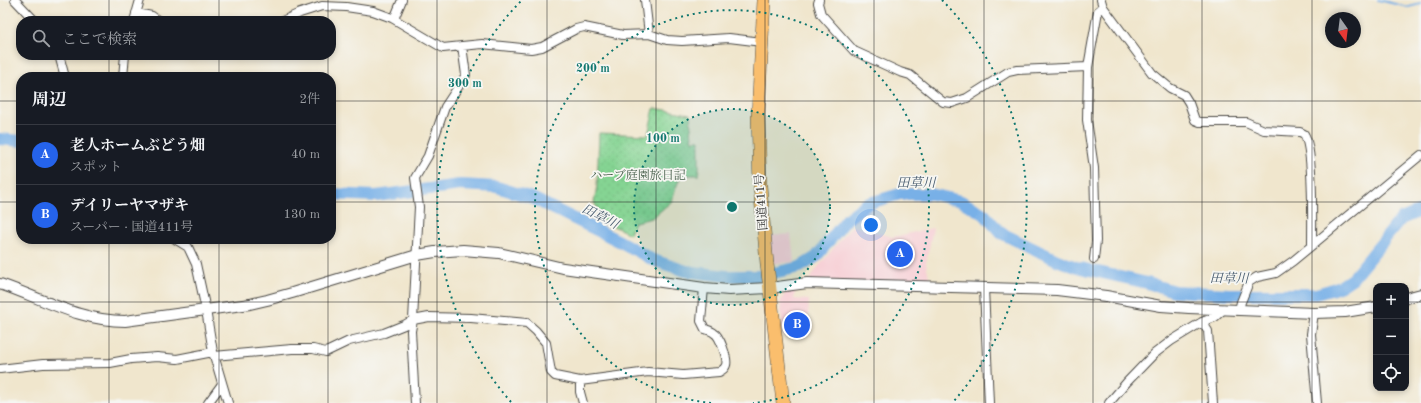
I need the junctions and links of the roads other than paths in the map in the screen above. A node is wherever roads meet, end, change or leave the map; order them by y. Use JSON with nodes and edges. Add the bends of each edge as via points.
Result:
{"nodes":[{"id":1,"x":16,"y":0,"type":"edge"},
{"id":2,"x":140,"y":0,"type":"edge"},
{"id":3,"x":402,"y":0,"type":"edge"},
{"id":4,"x":645,"y":0,"type":"edge"},
{"id":5,"x":764,"y":0,"type":"edge"},
{"id":6,"x":819,"y":0,"type":"edge"},
{"id":7,"x":1102,"y":4,"type":"edge"},
{"id":8,"x":30,"y":16,"type":"edge"},
{"id":9,"x":135,"y":16,"type":"edge"},
{"id":10,"x":293,"y":16,"type":"edge"},
{"id":11,"x":394,"y":19,"type":"junction"},
{"id":12,"x":649,"y":34,"type":"junction"},
{"id":13,"x":762,"y":42,"type":"junction"},
{"id":14,"x":462,"y":46,"type":"junction"},
{"id":15,"x":60,"y":60,"type":"edge"},
{"id":16,"x":125,"y":60,"type":"edge"},
{"id":17,"x":1088,"y":67,"type":"junction"},
{"id":18,"x":64,"y":72,"type":"edge"},
{"id":19,"x":123,"y":72,"type":"edge"},
{"id":20,"x":1421,"y":155,"type":"edge"},
{"id":21,"x":183,"y":244,"type":"edge"},
{"id":22,"x":1312,"y":244,"type":"junction"},
{"id":23,"x":417,"y":255,"type":"junction"},
{"id":24,"x":1094,"y":259,"type":"dead end"},
{"id":25,"x":769,"y":283,"type":"junction"},
{"id":26,"x":0,"y":284,"type":"edge"},
{"id":27,"x":704,"y":288,"type":"junction"},
{"id":28,"x":984,"y":288,"type":"junction"},
{"id":29,"x":1421,"y":294,"type":"edge"},
{"id":30,"x":1409,"y":297,"type":"edge"},
{"id":31,"x":1240,"y":306,"type":"junction"},
{"id":32,"x":1373,"y":307,"type":"edge"},
{"id":33,"x":1224,"y":309,"type":"junction"},
{"id":34,"x":206,"y":310,"type":"junction"},
{"id":35,"x":1314,"y":313,"type":"junction"},
{"id":36,"x":413,"y":320,"type":"junction"},
{"id":37,"x":1202,"y":322,"type":"junction"},
{"id":38,"x":213,"y":354,"type":"junction"},
{"id":39,"x":0,"y":369,"type":"edge"},
{"id":40,"x":580,"y":381,"type":"junction"},
{"id":41,"x":222,"y":384,"type":"junction"},
{"id":42,"x":208,"y":403,"type":"edge"},
{"id":43,"x":228,"y":403,"type":"edge"},
{"id":44,"x":416,"y":403,"type":"edge"},
{"id":45,"x":583,"y":403,"type":"edge"},
{"id":46,"x":782,"y":403,"type":"edge"},
{"id":47,"x":989,"y":403,"type":"edge"},
{"id":48,"x":1109,"y":403,"type":"edge"},
{"id":49,"x":1213,"y":403,"type":"edge"},
{"id":50,"x":1316,"y":403,"type":"edge"}],
"edges":[{"from":1,"to":8,"type":"street"},
{"from":2,"to":9,"type":"street"},
{"from":3,"to":11,"type":"street"},
{"from":4,"to":12,"type":"street"},
{"from":5,"to":13,"type":"highway","name":"国道411号"},
{"from":6,"to":17,"type":"street","via":[[821,14],[854,51],[910,75],[943,102],[952,103],[967,98],[1008,72]]},
{"from":7,"to":17,"type":"street","via":[[1098,11]]},
{"from":7,"to":22,"type":"street","via":[[1152,73],[1170,88],[1184,95],[1190,103],[1195,120],[1246,122],[1264,130],[1304,134],[1309,146]]},
{"from":10,"to":11,"type":"street","via":[[322,6],[373,11]]},
{"from":11,"to":14,"type":"street","via":[[443,48]]},
{"from":12,"to":13,"type":"street","via":[[667,40],[728,38]]},
{"from":12,"to":14,"type":"street","via":[[623,35],[584,28],[576,29],[531,50],[482,44]]},
{"from":13,"to":25,"type":"highway","name":"国道411号","via":[[758,115],[760,186]]},
{"from":14,"to":23,"type":"street","via":[[466,75],[445,107],[428,156],[415,178],[419,207]]},
{"from":15,"to":18,"type":"street"},
{"from":16,"to":19,"type":"street"},
{"from":17,"to":24,"type":"street","via":[[1087,120],[1094,168]]},
{"from":20,"to":22,"type":"street"},
{"from":21,"to":34,"type":"street","via":[[188,247],[196,264]]},
{"from":22,"to":31,"type":"street","via":[[1276,274],[1249,282]]},
{"from":23,"to":27,"type":"street","via":[[464,250],[499,253],[563,268]]},
{"from":23,"to":34,"type":"street","via":[[250,304]]},
{"from":23,"to":36,"type":"street"},
{"from":25,"to":27,"type":"street","via":[[729,290]]},
{"from":25,"to":28,"type":"street"},
{"from":25,"to":46,"type":"highway","name":"国道411号"},
{"from":26,"to":34,"type":"street","via":[[66,310],[97,319],[125,321]]},
{"from":27,"to":40,"type":"street","via":[[701,321],[705,329],[715,333],[720,339],[726,361],[724,369],[719,372],[683,376],[648,372]]},
{"from":28,"to":33,"type":"street","via":[[1057,290],[1160,306]]},
{"from":28,"to":47,"type":"street"},
{"from":29,"to":30,"type":"street"},
{"from":31,"to":33,"type":"street"},
{"from":31,"to":35,"type":"street"},
{"from":32,"to":35,"type":"street"},
{"from":33,"to":37,"type":"street","via":[[1215,317]]},
{"from":34,"to":38,"type":"street"},
{"from":35,"to":50,"type":"street","via":[[1311,334]]},
{"from":36,"to":38,"type":"street","via":[[384,333],[349,341],[326,352],[292,348]]},
{"from":36,"to":40,"type":"street","via":[[429,317],[471,318],[527,323],[546,343],[550,372],[555,376]]},
{"from":36,"to":44,"type":"street","via":[[411,331]]},
{"from":37,"to":48,"type":"street","via":[[1154,354]]},
{"from":37,"to":49,"type":"street","via":[[1208,331]]},
{"from":38,"to":39,"type":"street","via":[[177,359],[157,357],[110,363],[75,362]]},
{"from":38,"to":41,"type":"street"},
{"from":40,"to":45,"type":"street"},
{"from":41,"to":42,"type":"street"},
{"from":41,"to":43,"type":"street"}]}
